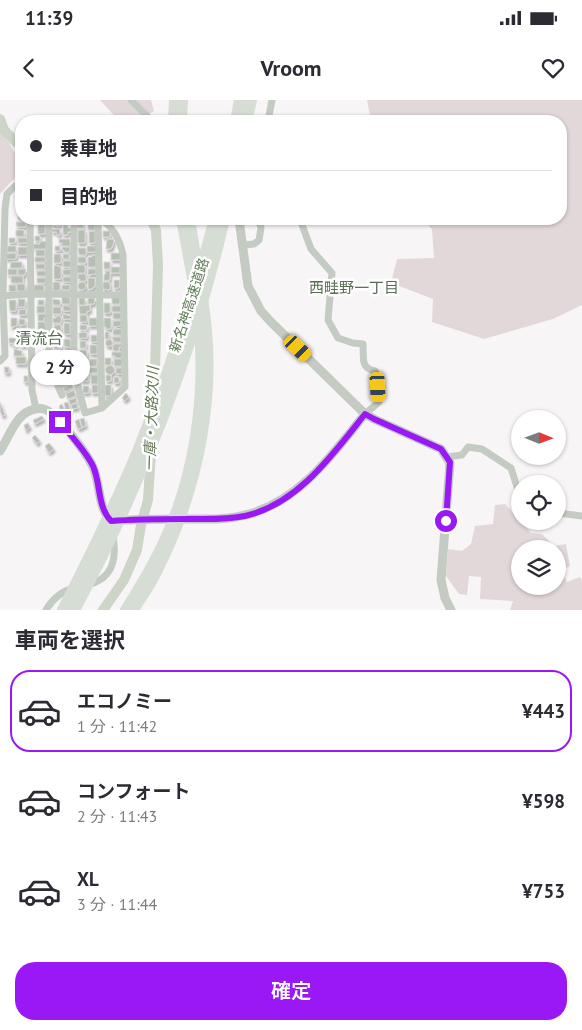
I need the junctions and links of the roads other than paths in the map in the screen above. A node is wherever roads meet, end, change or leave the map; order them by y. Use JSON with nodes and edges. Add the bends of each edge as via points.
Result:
{"nodes":[{"id":1,"x":131,"y":100,"type":"edge"},
{"id":2,"x":174,"y":100,"type":"edge"},
{"id":3,"x":183,"y":100,"type":"edge"},
{"id":4,"x":234,"y":100,"type":"edge"},
{"id":5,"x":240,"y":100,"type":"edge"},
{"id":6,"x":251,"y":100,"type":"edge"},
{"id":7,"x":272,"y":100,"type":"edge"},
{"id":8,"x":146,"y":115,"type":"edge"},
{"id":9,"x":173,"y":115,"type":"edge"},
{"id":10,"x":182,"y":115,"type":"edge"},
{"id":11,"x":231,"y":115,"type":"edge"},
{"id":12,"x":237,"y":115,"type":"edge"},
{"id":13,"x":247,"y":115,"type":"edge"},
{"id":14,"x":269,"y":115,"type":"edge"},
{"id":15,"x":15,"y":186,"type":"edge"},
{"id":16,"x":30,"y":225,"type":"edge"},
{"id":17,"x":49,"y":225,"type":"edge"},
{"id":18,"x":74,"y":225,"type":"edge"},
{"id":19,"x":99,"y":225,"type":"edge"},
{"id":20,"x":106,"y":225,"type":"edge"},
{"id":21,"x":182,"y":225,"type":"edge"},
{"id":22,"x":191,"y":225,"type":"edge"},
{"id":23,"x":213,"y":225,"type":"edge"},
{"id":24,"x":222,"y":225,"type":"edge"},
{"id":25,"x":240,"y":225,"type":"edge"},
{"id":26,"x":260,"y":225,"type":"edge"},
{"id":27,"x":302,"y":225,"type":"edge"},
{"id":28,"x":244,"y":245,"type":"junction"},
{"id":29,"x":30,"y":294,"type":"junction"},
{"id":30,"x":48,"y":294,"type":"junction"},
{"id":31,"x":74,"y":294,"type":"junction"},
{"id":32,"x":100,"y":294,"type":"junction"},
{"id":33,"x":123,"y":295,"type":"junction"},
{"id":34,"x":2,"y":296,"type":"edge"},
{"id":35,"x":74,"y":357,"type":"junction"},
{"id":36,"x":0,"y":361,"type":"edge"},
{"id":37,"x":75,"y":378,"type":"junction"},
{"id":38,"x":62,"y":395,"type":"dead end"},
{"id":39,"x":102,"y":408,"type":"junction"},
{"id":40,"x":36,"y":409,"type":"junction"},
{"id":41,"x":365,"y":414,"type":"junction"},
{"id":42,"x":0,"y":451,"type":"edge"},
{"id":43,"x":446,"y":457,"type":"junction"},
{"id":44,"x":513,"y":475,"type":"edge"},
{"id":45,"x":184,"y":499,"type":"junction"},
{"id":46,"x":566,"y":514,"type":"edge"},
{"id":47,"x":582,"y":516,"type":"edge"},
{"id":48,"x":111,"y":521,"type":"junction"},
{"id":49,"x":46,"y":610,"type":"edge"},
{"id":50,"x":63,"y":610,"type":"edge"},
{"id":51,"x":74,"y":610,"type":"edge"},
{"id":52,"x":125,"y":610,"type":"edge"},
{"id":53,"x":134,"y":610,"type":"edge"},
{"id":54,"x":451,"y":610,"type":"edge"}],
"edges":[{"from":1,"to":8,"type":"street"},
{"from":2,"to":9,"type":"main road"},
{"from":3,"to":10,"type":"main road"},
{"from":4,"to":11,"type":"highway"},
{"from":5,"to":12,"type":"highway"},
{"from":6,"to":13,"type":"highway"},
{"from":7,"to":14,"type":"street"},
{"from":15,"to":34,"type":"street","via":[[7,194],[5,209]]},
{"from":16,"to":29,"type":"street"},
{"from":17,"to":30,"type":"street"},
{"from":18,"to":31,"type":"street"},
{"from":19,"to":32,"type":"street"},
{"from":20,"to":33,"type":"street","via":[[121,244]]},
{"from":21,"to":45,"type":"main road","via":[[200,343],[197,430]]},
{"from":22,"to":45,"type":"main road","via":[[205,310],[208,383],[196,467]]},
{"from":23,"to":50,"type":"highway","name":"新名神高速道路","via":[[158,399],[97,541]]},
{"from":24,"to":51,"type":"highway","name":"新名神高速道路","via":[[202,302],[170,394],[126,502]]},
{"from":25,"to":28,"type":"street"},
{"from":26,"to":28,"type":"street","via":[[259,240]]},
{"from":27,"to":41,"type":"street","via":[[311,249],[332,273],[328,320],[338,338],[363,344],[364,366],[375,371],[378,378],[379,402]]},
{"from":28,"to":41,"type":"street","via":[[248,286],[262,311]]},
{"from":29,"to":30,"type":"street"},
{"from":29,"to":34,"type":"street"},
{"from":29,"to":40,"type":"street","via":[[32,390]]},
{"from":30,"to":31,"type":"street"},
{"from":30,"to":35,"type":"street","via":[[49,351],[54,356]]},
{"from":31,"to":32,"type":"street"},
{"from":31,"to":35,"type":"street"},
{"from":32,"to":33,"type":"street"},
{"from":32,"to":39,"type":"street"},
{"from":33,"to":39,"type":"street","via":[[125,387]]},
{"from":34,"to":36,"type":"street","via":[[5,356]]},
{"from":35,"to":37,"type":"street"},
{"from":37,"to":38,"type":"street","via":[[58,386]]},
{"from":37,"to":39,"type":"street","via":[[85,413]]},
{"from":40,"to":42,"type":"street","via":[[23,415]]},
{"from":40,"to":48,"type":"street","via":[[52,414],[88,459],[102,507]]},
{"from":41,"to":43,"type":"street","via":[[441,449]]},
{"from":41,"to":48,"type":"street","via":[[324,465],[287,497],[266,508],[245,516],[219,519]]},
{"from":43,"to":44,"type":"street","via":[[462,455],[468,447],[482,449],[511,468]]},
{"from":43,"to":54,"type":"street","via":[[450,462],[441,580]]},
{"from":45,"to":52,"type":"main road"},
{"from":45,"to":53,"type":"main road","via":[[171,543]]},
{"from":46,"to":47,"type":"street"},
{"from":48,"to":49,"type":"street","via":[[115,544],[113,565],[96,583],[66,590]]}]}
